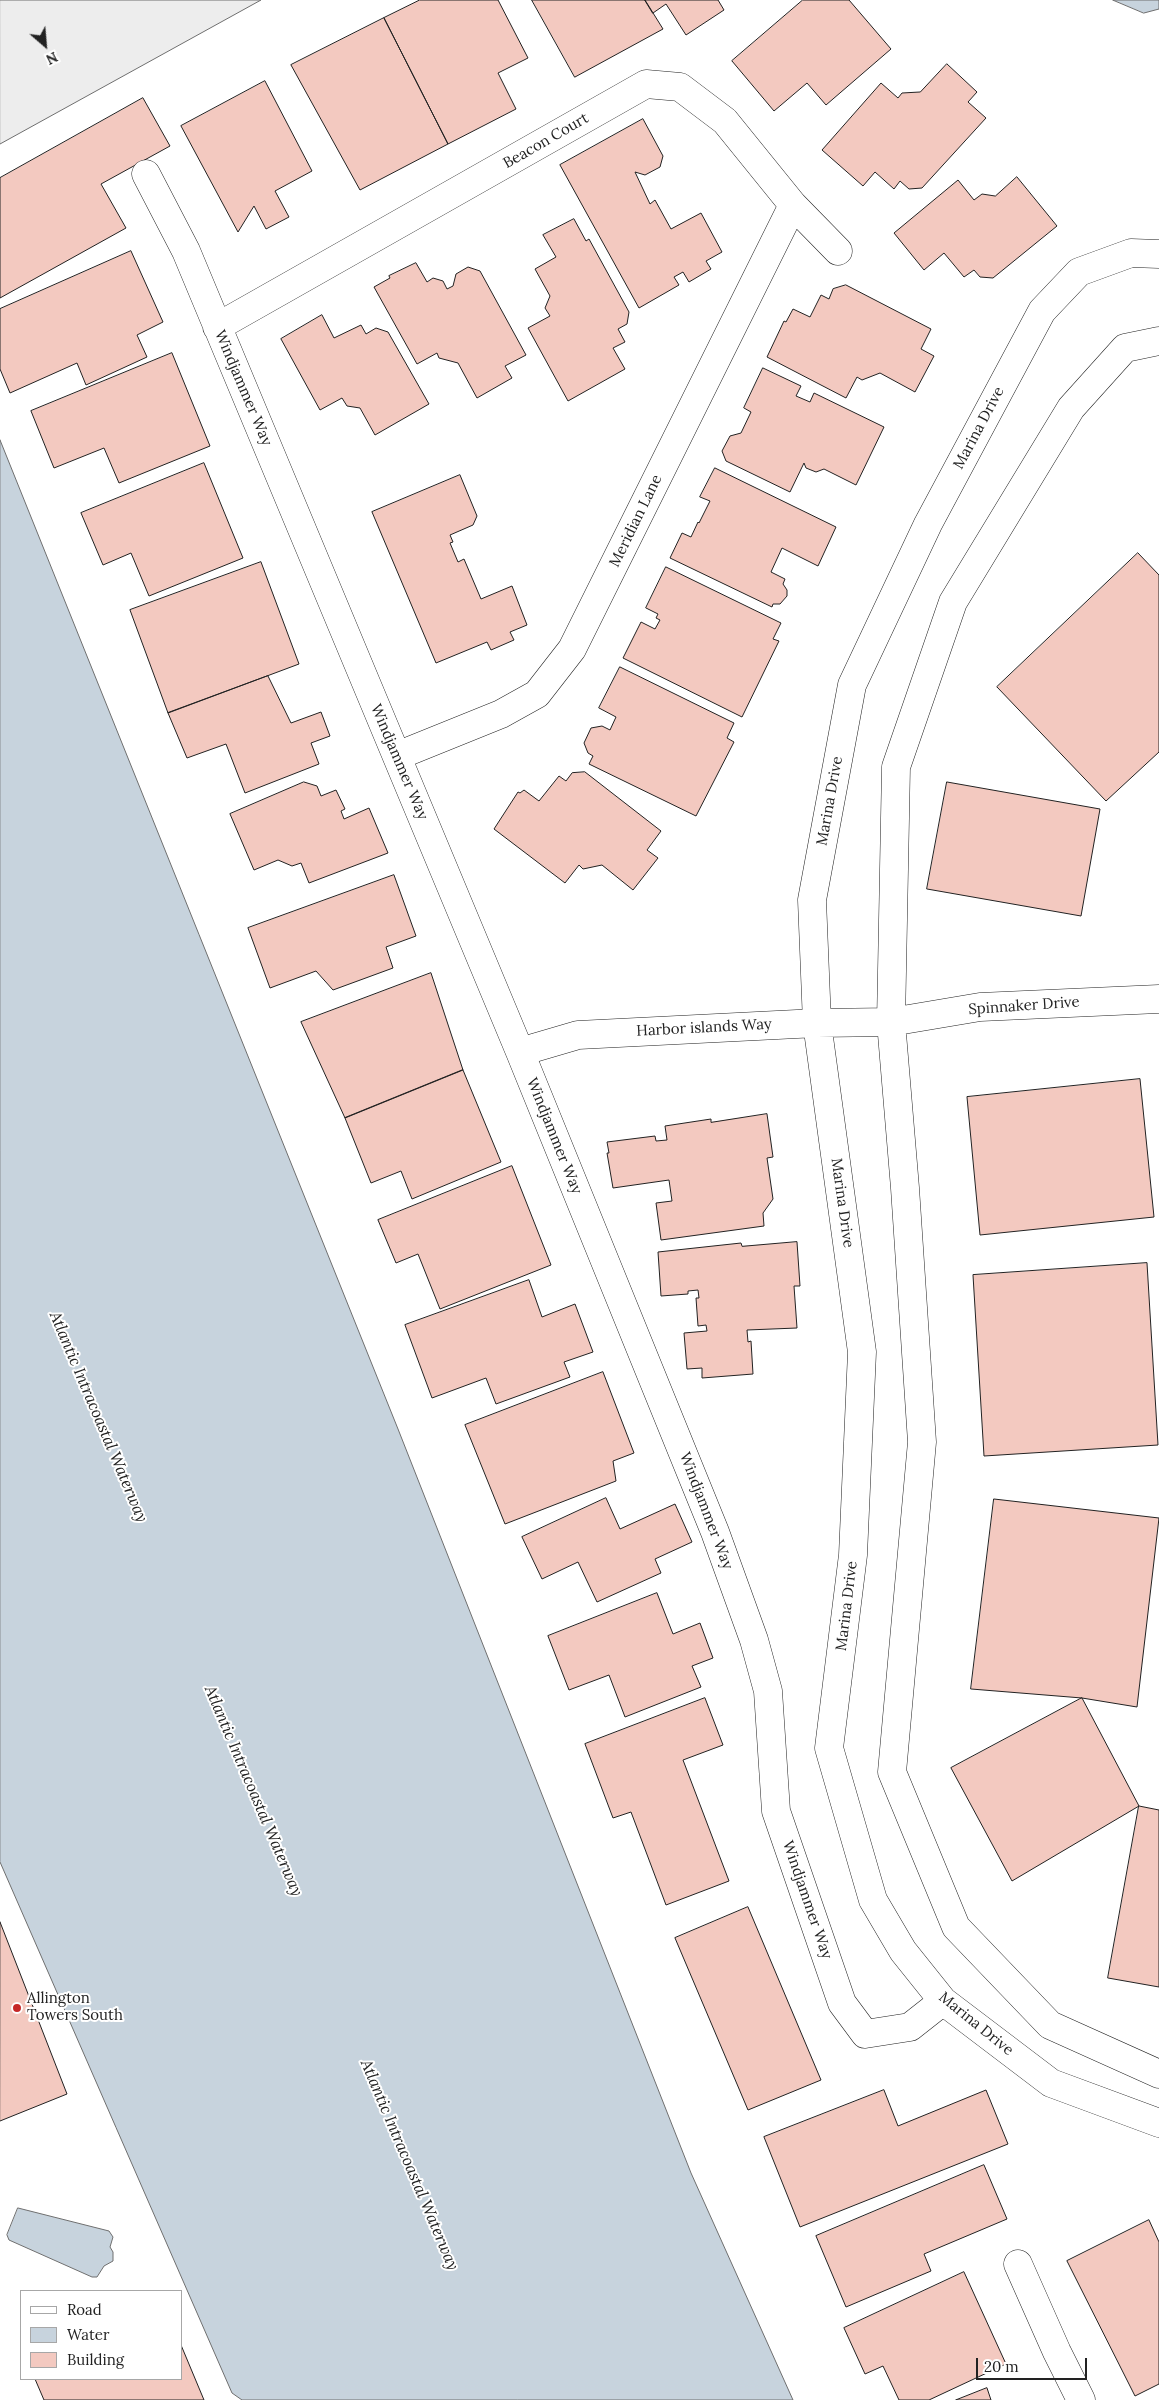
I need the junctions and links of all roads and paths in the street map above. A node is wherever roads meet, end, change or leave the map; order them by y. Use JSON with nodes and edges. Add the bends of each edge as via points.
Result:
{"nodes":[{"id":1,"x":146,"y":174,"type":"dead end"},
{"id":2,"x":793,"y":205,"type":"junction"},
{"id":3,"x":838,"y":251,"type":"dead end"},
{"id":4,"x":1159,"y":254,"type":"edge"},
{"id":5,"x":217,"y":327,"type":"junction"},
{"id":6,"x":1159,"y":341,"type":"edge"},
{"id":7,"x":397,"y":756,"type":"junction"},
{"id":8,"x":1159,"y":999,"type":"edge"},
{"id":9,"x":891,"y":1022,"type":"junction"},
{"id":10,"x":817,"y":1023,"type":"junction"},
{"id":11,"x":520,"y":1052,"type":"junction"},
{"id":12,"x":943,"y":2001,"type":"junction"},
{"id":13,"x":1159,"y":2074,"type":"edge"},
{"id":14,"x":1159,"y":2123,"type":"edge"},
{"id":15,"x":1018,"y":2264,"type":"dead end"},
{"id":16,"x":1081,"y":2400,"type":"edge"}],
"edges":[{"from":1,"to":5,"type":"street","name":"Windjammer Way","via":[[186,251]]},
{"from":2,"to":3,"type":"street","name":"Beacon Court"},
{"from":2,"to":5,"type":"street","name":"Beacon Court","via":[[725,121],[680,87],[646,84]]},
{"from":2,"to":7,"type":"street","name":"Meridian Lane","via":[[572,649],[537,694],[502,714]]},
{"from":4,"to":10,"type":"street","name":"Marina Drive","via":[[1131,253],[1079,272],[1042,311],[928,524],[852,685],[812,900]]},
{"from":5,"to":7,"type":"street","name":"Windjammer Way"},
{"from":6,"to":9,"type":"street","via":[[1125,348],[1071,408],[953,602],[896,767]]},
{"from":7,"to":11,"type":"street","name":"Windjammer Way"},
{"from":8,"to":9,"type":"street","name":"Spinnaker Drive","via":[[980,1008]]},
{"from":9,"to":10,"type":"street","name":"Harbor islands Way"},
{"from":9,"to":13,"type":"street","via":[[922,1442],[892,1772],[956,1927],[1050,2025]]},
{"from":10,"to":11,"type":"street","name":"Harbor islands Way","via":[[578,1035]]},
{"from":10,"to":12,"type":"street","name":"Marina Drive","via":[[862,1352],[853,1555],[829,1748],[873,1900],[904,1951]]},
{"from":11,"to":12,"type":"street","name":"Windjammer Way","via":[[715,1532],[754,1640],[768,1691],[776,1811],[842,2004],[865,2034],[910,2028]]},
{"from":12,"to":14,"type":"street","name":"Marina Drive","via":[[1051,2083]]},
{"from":15,"to":16,"type":"street"}]}
